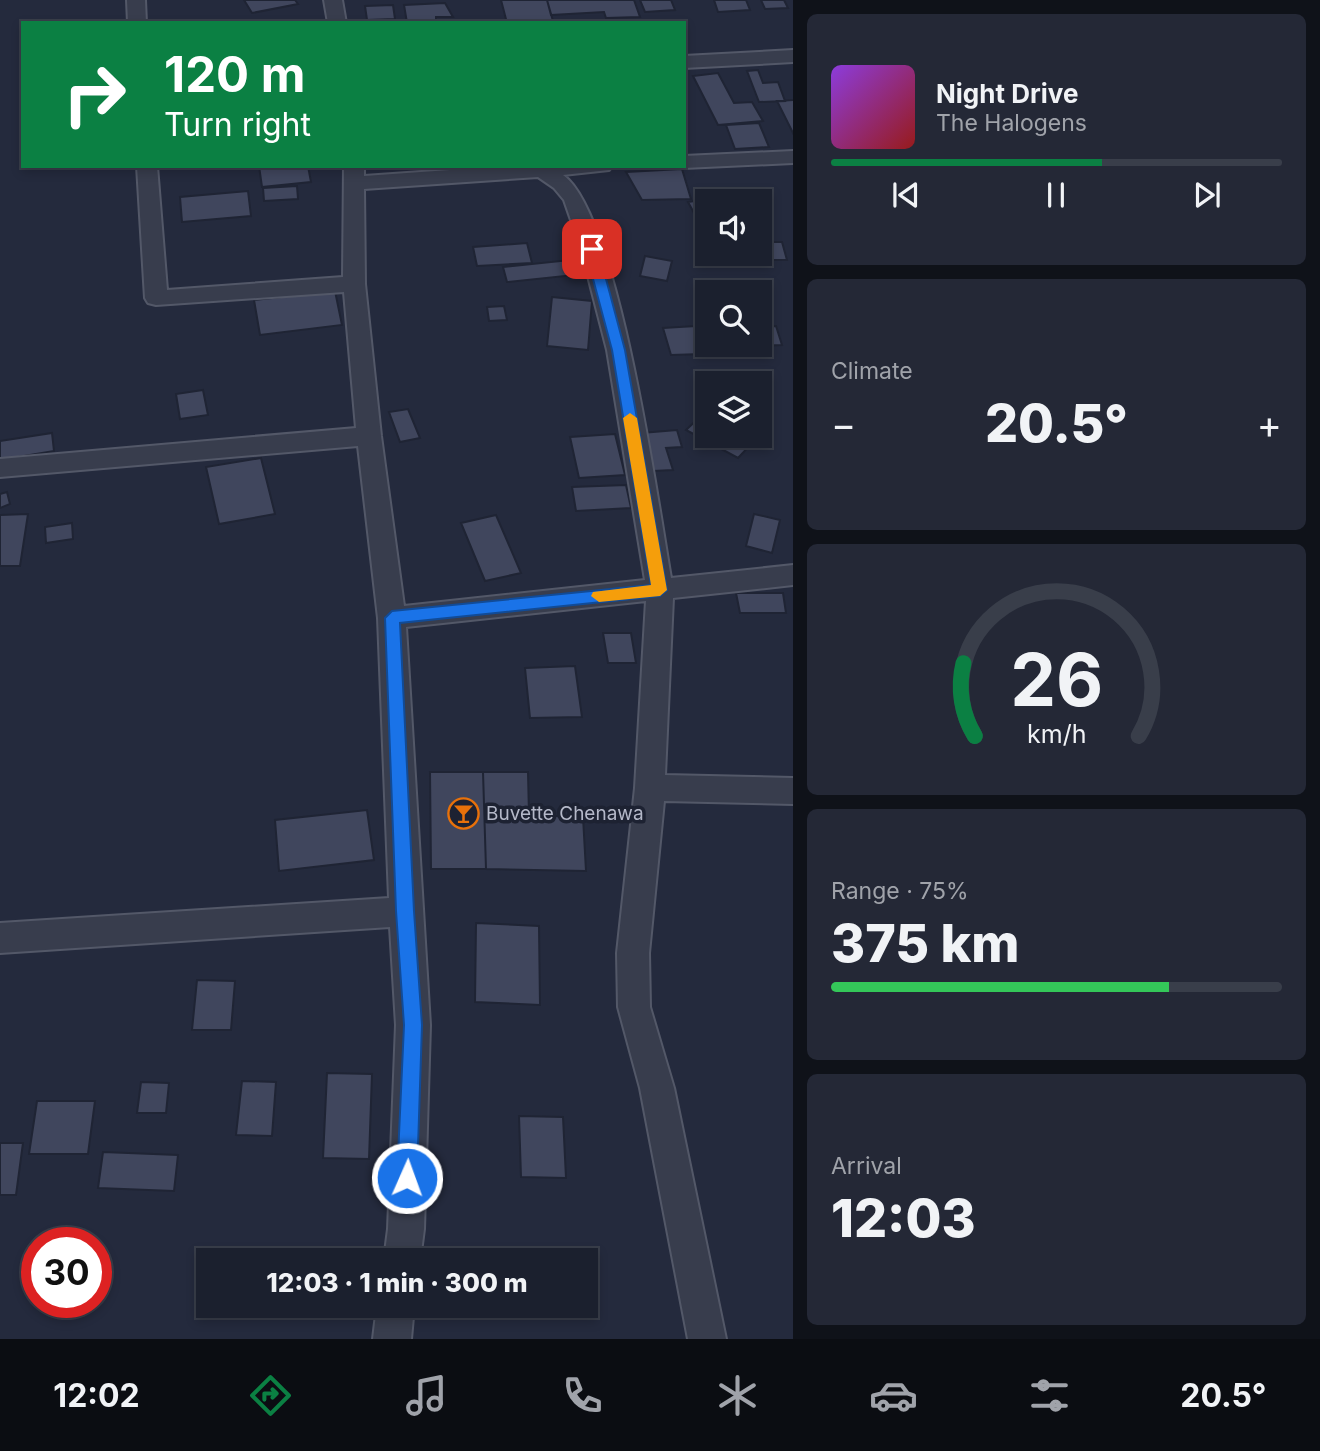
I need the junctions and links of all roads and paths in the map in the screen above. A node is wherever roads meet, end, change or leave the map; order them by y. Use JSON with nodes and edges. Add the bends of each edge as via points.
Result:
{"nodes":[{"id":1,"x":136,"y":0,"type":"edge"},
{"id":2,"x":333,"y":0,"type":"edge"},
{"id":3,"x":137,"y":21,"type":"edge"},
{"id":4,"x":337,"y":21,"type":"edge"},
{"id":5,"x":793,"y":56,"type":"edge"},
{"id":6,"x":686,"y":62,"type":"edge"},
{"id":7,"x":686,"y":162,"type":"edge"},
{"id":8,"x":791,"y":164,"type":"edge"},
{"id":9,"x":147,"y":168,"type":"edge"},
{"id":10,"x":561,"y":168,"type":"edge"},
{"id":11,"x":541,"y":169,"type":"junction"},
{"id":12,"x":354,"y":175,"type":"edge"},
{"id":13,"x":354,"y":284,"type":"junction"},
{"id":14,"x":369,"y":436,"type":"junction"},
{"id":15,"x":0,"y":468,"type":"edge"},
{"id":16,"x":793,"y":575,"type":"edge"},
{"id":17,"x":660,"y":590,"type":"junction"},
{"id":18,"x":392,"y":618,"type":"junction"},
{"id":19,"x":650,"y":788,"type":"junction"},
{"id":20,"x":793,"y":791,"type":"edge"},
{"id":21,"x":405,"y":911,"type":"junction"},
{"id":22,"x":0,"y":938,"type":"edge"},
{"id":23,"x":404,"y":1248,"type":"edge"},
{"id":24,"x":395,"y":1318,"type":"edge"},
{"id":25,"x":392,"y":1339,"type":"edge"},
{"id":26,"x":707,"y":1339,"type":"edge"}],
"edges":[{"from":1,"to":3,"type":"street"},
{"from":2,"to":4,"type":"street"},
{"from":5,"to":6,"type":"street"},
{"from":7,"to":8,"type":"street"},
{"from":9,"to":13,"type":"street","via":[[156,298]]},
{"from":10,"to":11,"type":"street"},
{"from":11,"to":12,"type":"street"},
{"from":11,"to":17,"type":"street","via":[[574,199],[592,249],[619,350]]},
{"from":12,"to":13,"type":"street"},
{"from":13,"to":14,"type":"street"},
{"from":14,"to":15,"type":"street"},
{"from":14,"to":18,"type":"street"},
{"from":16,"to":17,"type":"street"},
{"from":17,"to":18,"type":"street"},
{"from":17,"to":19,"type":"street"},
{"from":18,"to":21,"type":"street"},
{"from":19,"to":20,"type":"street"},
{"from":19,"to":26,"type":"street","via":[[633,953],[634,1007],[657,1088]]},
{"from":21,"to":22,"type":"street"},
{"from":21,"to":23,"type":"street","via":[[413,1025]]},
{"from":24,"to":25,"type":"street"}]}
